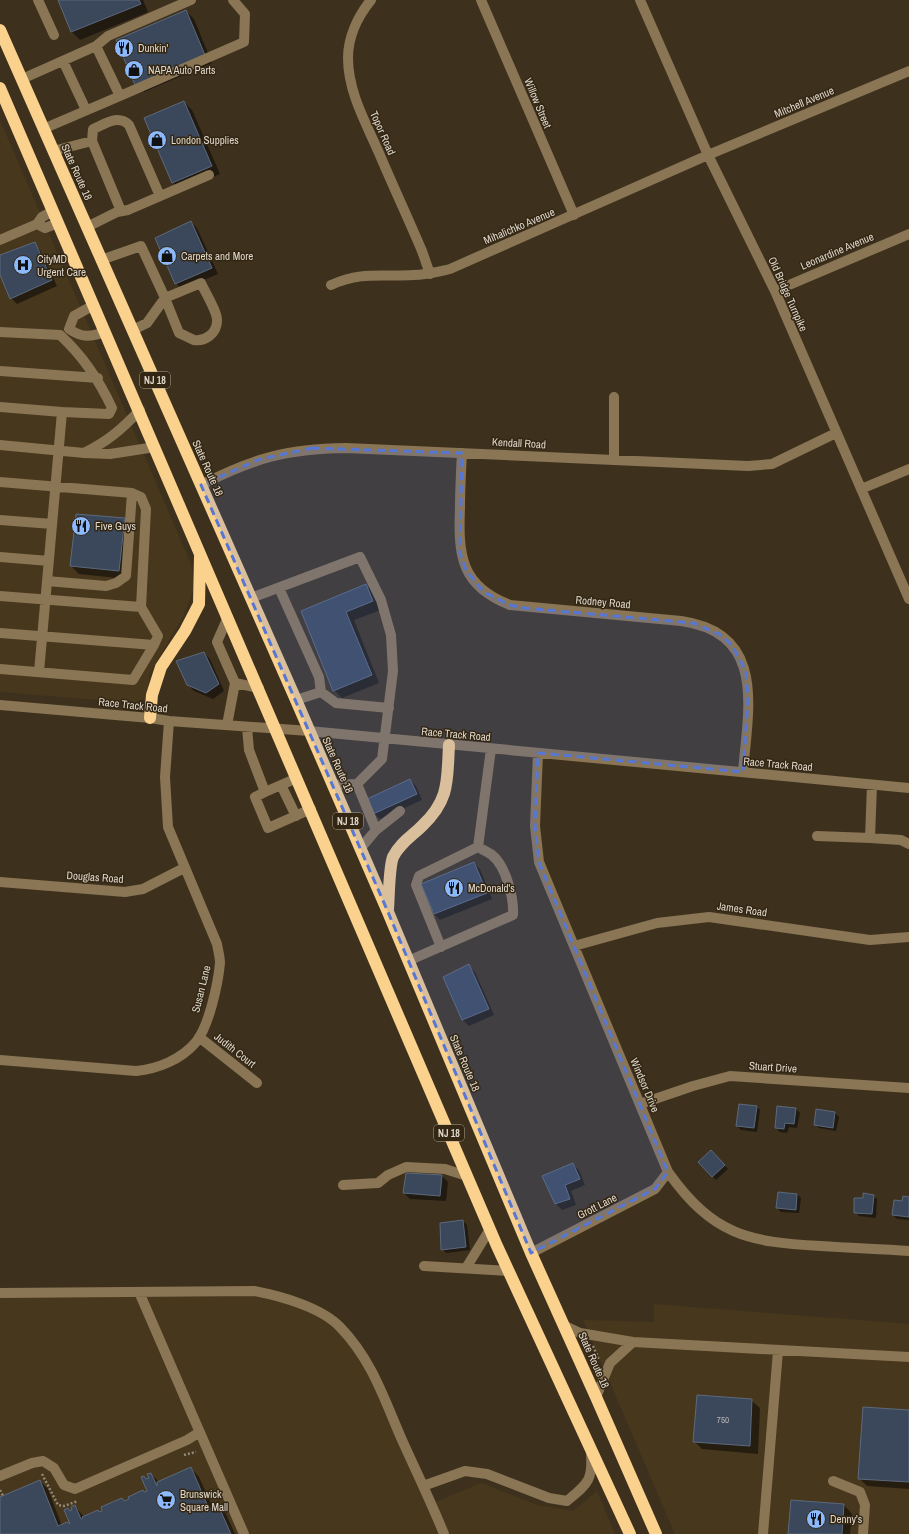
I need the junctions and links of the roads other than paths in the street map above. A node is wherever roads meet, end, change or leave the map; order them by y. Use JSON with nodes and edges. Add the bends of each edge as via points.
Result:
{"nodes":[{"id":1,"x":38,"y":0,"type":"edge"},
{"id":2,"x":191,"y":0,"type":"edge"},
{"id":3,"x":234,"y":0,"type":"edge"},
{"id":4,"x":371,"y":0,"type":"edge"},
{"id":5,"x":481,"y":0,"type":"edge"},
{"id":6,"x":640,"y":0,"type":"edge"},
{"id":7,"x":0,"y":30,"type":"edge"},
{"id":8,"x":54,"y":35,"type":"dead end"},
{"id":9,"x":96,"y":46,"type":"junction"},
{"id":10,"x":63,"y":61,"type":"junction"},
{"id":11,"x":909,"y":71,"type":"edge"},
{"id":12,"x":22,"y":79,"type":"junction"},
{"id":13,"x":0,"y":88,"type":"edge"},
{"id":14,"x":120,"y":96,"type":"junction"},
{"id":15,"x":86,"y":110,"type":"junction"},
{"id":16,"x":44,"y":128,"type":"junction"},
{"id":17,"x":92,"y":141,"type":"junction"},
{"id":18,"x":53,"y":151,"type":"junction"},
{"id":19,"x":708,"y":155,"type":"junction"},
{"id":20,"x":209,"y":175,"type":"dead end"},
{"id":21,"x":160,"y":196,"type":"junction"},
{"id":22,"x":53,"y":211,"type":"junction"},
{"id":23,"x":122,"y":211,"type":"junction"},
{"id":24,"x":574,"y":215,"type":"junction"},
{"id":25,"x":58,"y":223,"type":"junction"},
{"id":26,"x":37,"y":224,"type":"junction"},
{"id":27,"x":87,"y":227,"type":"junction"},
{"id":28,"x":909,"y":234,"type":"edge"},
{"id":29,"x":0,"y":240,"type":"edge"},
{"id":30,"x":101,"y":260,"type":"junction"},
{"id":31,"x":430,"y":274,"type":"junction"},
{"id":32,"x":331,"y":285,"type":"dead end"},
{"id":33,"x":775,"y":291,"type":"junction"},
{"id":34,"x":165,"y":298,"type":"junction"},
{"id":35,"x":94,"y":305,"type":"junction"},
{"id":36,"x":69,"y":329,"type":"junction"},
{"id":37,"x":133,"y":330,"type":"junction"},
{"id":38,"x":0,"y":332,"type":"edge"},
{"id":39,"x":105,"y":332,"type":"junction"},
{"id":40,"x":60,"y":335,"type":"junction"},
{"id":41,"x":0,"y":371,"type":"edge"},
{"id":42,"x":98,"y":378,"type":"junction"},
{"id":43,"x":614,"y":397,"type":"dead end"},
{"id":44,"x":0,"y":407,"type":"edge"},
{"id":45,"x":140,"y":410,"type":"junction"},
{"id":46,"x":62,"y":412,"type":"junction"},
{"id":47,"x":836,"y":433,"type":"junction"},
{"id":48,"x":0,"y":445,"type":"edge"},
{"id":49,"x":155,"y":447,"type":"junction"},
{"id":50,"x":60,"y":451,"type":"junction"},
{"id":51,"x":84,"y":453,"type":"junction"},
{"id":52,"x":462,"y":453,"type":"junction"},
{"id":53,"x":614,"y":460,"type":"junction"},
{"id":54,"x":909,"y":469,"type":"edge"},
{"id":55,"x":0,"y":482,"type":"edge"},
{"id":56,"x":201,"y":485,"type":"junction"},
{"id":57,"x":56,"y":487,"type":"junction"},
{"id":58,"x":861,"y":489,"type":"junction"},
{"id":59,"x":132,"y":493,"type":"junction"},
{"id":60,"x":0,"y":520,"type":"edge"},
{"id":61,"x":52,"y":524,"type":"junction"},
{"id":62,"x":200,"y":553,"type":"junction"},
{"id":63,"x":0,"y":557,"type":"edge"},
{"id":64,"x":49,"y":561,"type":"junction"},
{"id":65,"x":47,"y":581,"type":"junction"},
{"id":66,"x":279,"y":588,"type":"junction"},
{"id":67,"x":0,"y":596,"type":"edge"},
{"id":68,"x":251,"y":598,"type":"junction"},
{"id":69,"x":45,"y":599,"type":"junction"},
{"id":70,"x":909,"y":599,"type":"edge"},
{"id":71,"x":141,"y":607,"type":"junction"},
{"id":72,"x":228,"y":617,"type":"junction"},
{"id":73,"x":0,"y":633,"type":"edge"},
{"id":74,"x":42,"y":636,"type":"junction"},
{"id":75,"x":154,"y":644,"type":"junction"},
{"id":76,"x":0,"y":669,"type":"edge"},
{"id":77,"x":39,"y":672,"type":"junction"},
{"id":78,"x":235,"y":683,"type":"junction"},
{"id":79,"x":259,"y":688,"type":"junction"},
{"id":80,"x":320,"y":692,"type":"junction"},
{"id":81,"x":296,"y":700,"type":"junction"},
{"id":82,"x":0,"y":705,"type":"edge"},
{"id":83,"x":389,"y":708,"type":"junction"},
{"id":84,"x":150,"y":718,"type":"junction"},
{"id":85,"x":169,"y":721,"type":"junction"},
{"id":86,"x":227,"y":725,"type":"junction"},
{"id":87,"x":247,"y":727,"type":"junction"},
{"id":88,"x":276,"y":729,"type":"junction"},
{"id":89,"x":308,"y":731,"type":"junction"},
{"id":90,"x":385,"y":739,"type":"junction"},
{"id":91,"x":448,"y":745,"type":"junction"},
{"id":92,"x":491,"y":749,"type":"junction"},
{"id":93,"x":538,"y":753,"type":"junction"},
{"id":94,"x":743,"y":772,"type":"junction"},
{"id":95,"x":297,"y":778,"type":"junction"},
{"id":96,"x":357,"y":784,"type":"junction"},
{"id":97,"x":281,"y":785,"type":"junction"},
{"id":98,"x":332,"y":785,"type":"junction"},
{"id":99,"x":872,"y":785,"type":"junction"},
{"id":100,"x":909,"y":788,"type":"edge"},
{"id":101,"x":266,"y":792,"type":"junction"},
{"id":102,"x":311,"y":809,"type":"junction"},
{"id":103,"x":400,"y":811,"type":"dead end"},
{"id":104,"x":296,"y":816,"type":"junction"},
{"id":105,"x":376,"y":830,"type":"junction"},
{"id":106,"x":817,"y":836,"type":"dead end"},
{"id":107,"x":870,"y":838,"type":"junction"},
{"id":108,"x":909,"y":844,"type":"edge"},
{"id":109,"x":478,"y":847,"type":"junction"},
{"id":110,"x":360,"y":849,"type":"junction"},
{"id":111,"x":184,"y":868,"type":"junction"},
{"id":112,"x":0,"y":882,"type":"edge"},
{"id":113,"x":388,"y":912,"type":"junction"},
{"id":114,"x":909,"y":937,"type":"edge"},
{"id":115,"x":574,"y":946,"type":"junction"},
{"id":116,"x":441,"y":947,"type":"junction"},
{"id":117,"x":408,"y":961,"type":"junction"},
{"id":118,"x":199,"y":1037,"type":"junction"},
{"id":119,"x":0,"y":1060,"type":"edge"},
{"id":120,"x":257,"y":1083,"type":"dead end"},
{"id":121,"x":909,"y":1088,"type":"edge"},
{"id":122,"x":640,"y":1104,"type":"junction"},
{"id":123,"x":668,"y":1172,"type":"junction"},
{"id":124,"x":467,"y":1176,"type":"junction"},
{"id":125,"x":343,"y":1184,"type":"dead end"},
{"id":126,"x":490,"y":1228,"type":"junction"},
{"id":127,"x":909,"y":1251,"type":"edge"},
{"id":128,"x":531,"y":1253,"type":"junction"},
{"id":129,"x":424,"y":1266,"type":"dead end"},
{"id":130,"x":466,"y":1268,"type":"junction"},
{"id":131,"x":509,"y":1271,"type":"junction"},
{"id":132,"x":139,"y":1292,"type":"junction"},
{"id":133,"x":0,"y":1293,"type":"edge"},
{"id":134,"x":565,"y":1326,"type":"junction"},
{"id":135,"x":633,"y":1342,"type":"junction"},
{"id":136,"x":778,"y":1350,"type":"junction"},
{"id":137,"x":909,"y":1357,"type":"edge"},
{"id":138,"x":596,"y":1397,"type":"junction"},
{"id":139,"x":200,"y":1432,"type":"junction"},
{"id":140,"x":591,"y":1446,"type":"junction"},
{"id":141,"x":0,"y":1476,"type":"edge"},
{"id":142,"x":833,"y":1481,"type":"dead end"},
{"id":143,"x":423,"y":1486,"type":"junction"},
{"id":144,"x":244,"y":1534,"type":"edge"},
{"id":145,"x":444,"y":1534,"type":"edge"},
{"id":146,"x":630,"y":1534,"type":"edge"},
{"id":147,"x":656,"y":1534,"type":"edge"},
{"id":148,"x":763,"y":1534,"type":"edge"},
{"id":149,"x":863,"y":1534,"type":"edge"}],
"edges":[{"from":1,"to":8,"type":"street"},
{"from":2,"to":9,"type":"street","via":[[108,36]]},
{"from":3,"to":14,"type":"street","via":[[245,14],[244,42]]},
{"from":4,"to":31,"type":"street","name":"Topor Road","via":[[362,11],[350,41],[350,80],[360,111]]},
{"from":5,"to":24,"type":"street","name":"Willow Street"},
{"from":6,"to":19,"type":"street","name":"Old Bridge Turnpike"},
{"from":7,"to":12,"type":"highway","name":"State Route 18","number":"NJ 18"},
{"from":9,"to":10,"type":"street"},
{"from":9,"to":14,"type":"street"},
{"from":10,"to":12,"type":"street"},
{"from":10,"to":15,"type":"street"},
{"from":11,"to":19,"type":"street","name":"Mitchell Avenue"},
{"from":12,"to":16,"type":"highway","name":"State Route 18","number":"NJ 18"},
{"from":13,"to":22,"type":"highway","number":"NJ 18"},
{"from":14,"to":15,"type":"street"},
{"from":15,"to":16,"type":"street"},
{"from":16,"to":18,"type":"highway","name":"State Route 18","number":"NJ 18"},
{"from":17,"to":18,"type":"street"},
{"from":17,"to":21,"type":"street","via":[[93,129],[118,119],[124,120],[129,125]]},
{"from":17,"to":23,"type":"street"},
{"from":18,"to":27,"type":"highway","name":"State Route 18","number":"NJ 18"},
{"from":19,"to":24,"type":"street","name":"Mihalichko Avenue"},
{"from":19,"to":33,"type":"street","name":"Old Bridge Turnpike"},
{"from":20,"to":21,"type":"street"},
{"from":21,"to":23,"type":"street"},
{"from":22,"to":25,"type":"highway","number":"NJ 18"},
{"from":22,"to":26,"type":"street","via":[[42,217]]},
{"from":23,"to":27,"type":"street"},
{"from":24,"to":31,"type":"street","name":"Mihalichko Avenue","via":[[450,269]]},
{"from":25,"to":26,"type":"street","via":[[45,228]]},
{"from":25,"to":35,"type":"highway","number":"NJ 18"},
{"from":26,"to":29,"type":"street"},
{"from":27,"to":30,"type":"highway","name":"State Route 18","number":"NJ 18"},
{"from":28,"to":33,"type":"street","name":"Leonardine Avenue"},
{"from":30,"to":34,"type":"street","via":[[141,246]]},
{"from":30,"to":37,"type":"highway","name":"State Route 18","number":"NJ 18"},
{"from":31,"to":32,"type":"street","name":"Mihalichko Avenue","via":[[360,275]]},
{"from":33,"to":47,"type":"street","name":"Old Bridge Turnpike"},
{"from":34,"to":34,"type":"street","via":[[201,283],[218,320],[215,330],[202,340],[179,333]]},
{"from":34,"to":37,"type":"street","via":[[148,322]]},
{"from":35,"to":36,"type":"street","via":[[74,316]]},
{"from":35,"to":39,"type":"highway","number":"NJ 18"},
{"from":36,"to":39,"type":"street","via":[[77,335],[92,337]]},
{"from":36,"to":40,"type":"street"},
{"from":37,"to":56,"type":"highway","name":"State Route 18","number":"NJ 18"},
{"from":38,"to":40,"type":"street"},
{"from":39,"to":45,"type":"highway","number":"NJ 18"},
{"from":40,"to":42,"type":"street"},
{"from":41,"to":42,"type":"street"},
{"from":42,"to":46,"type":"street","via":[[112,408],[109,414]]},
{"from":43,"to":53,"type":"street"},
{"from":44,"to":46,"type":"street"},
{"from":45,"to":49,"type":"highway","number":"NJ 18"},
{"from":45,"to":51,"type":"street","via":[[105,442]]},
{"from":46,"to":50,"type":"street"},
{"from":47,"to":53,"type":"street","name":"Kendall Road","via":[[772,464],[748,466]]},
{"from":47,"to":58,"type":"street","name":"Old Bridge Turnpike"},
{"from":48,"to":50,"type":"street"},
{"from":49,"to":51,"type":"street","via":[[110,454]]},
{"from":49,"to":62,"type":"highway","number":"NJ 18"},
{"from":50,"to":51,"type":"street"},
{"from":50,"to":57,"type":"street"},
{"from":52,"to":53,"type":"street","name":"Kendall Road"},
{"from":52,"to":56,"type":"street","name":"Kendall Road","via":[[312,448],[260,459]]},
{"from":52,"to":94,"type":"street","name":"Rodney Road","via":[[458,533],[460,553],[474,582],[484,592],[510,605],[694,623],[721,635],[740,657],[749,685]]},
{"from":54,"to":58,"type":"street"},
{"from":55,"to":57,"type":"street"},
{"from":56,"to":68,"type":"highway","name":"State Route 18","number":"NJ 18"},
{"from":57,"to":59,"type":"street"},
{"from":57,"to":61,"type":"street"},
{"from":58,"to":70,"type":"street","name":"Old Bridge Turnpike"},
{"from":59,"to":65,"type":"street","via":[[126,576],[106,586]]},
{"from":59,"to":71,"type":"street","via":[[141,498],[146,509]]},
{"from":60,"to":61,"type":"street"},
{"from":61,"to":64,"type":"street"},
{"from":62,"to":72,"type":"highway","number":"NJ 18"},
{"from":62,"to":84,"type":"highway","via":[[199,604],[161,667],[152,695]]},
{"from":63,"to":64,"type":"street"},
{"from":64,"to":65,"type":"street"},
{"from":65,"to":69,"type":"street"},
{"from":66,"to":68,"type":"street"},
{"from":66,"to":80,"type":"street","via":[[319,677]]},
{"from":66,"to":83,"type":"street","via":[[360,557],[381,600],[392,635],[393,671]]},
{"from":67,"to":69,"type":"street"},
{"from":68,"to":81,"type":"highway","name":"State Route 18","number":"NJ 18"},
{"from":69,"to":71,"type":"street"},
{"from":69,"to":74,"type":"street"},
{"from":71,"to":75,"type":"street","via":[[158,636]]},
{"from":72,"to":78,"type":"street","via":[[217,642]]},
{"from":72,"to":79,"type":"highway","number":"NJ 18"},
{"from":73,"to":74,"type":"street"},
{"from":74,"to":75,"type":"street"},
{"from":74,"to":77,"type":"street"},
{"from":75,"to":77,"type":"street","via":[[133,680]]},
{"from":76,"to":77,"type":"street"},
{"from":78,"to":79,"type":"street"},
{"from":78,"to":86,"type":"street"},
{"from":79,"to":88,"type":"highway","number":"NJ 18"},
{"from":80,"to":81,"type":"street"},
{"from":80,"to":83,"type":"street","via":[[336,703]]},
{"from":81,"to":89,"type":"highway","name":"State Route 18","number":"NJ 18"},
{"from":82,"to":84,"type":"street","name":"Race Track Road"},
{"from":83,"to":90,"type":"street"},
{"from":84,"to":85,"type":"street","name":"Race Track Road"},
{"from":85,"to":86,"type":"street","name":"Race Track Road"},
{"from":85,"to":111,"type":"street","name":"Susan Lane","via":[[165,777],[168,827]]},
{"from":86,"to":87,"type":"street","name":"Race Track Road"},
{"from":87,"to":88,"type":"street","name":"Race Track Road"},
{"from":87,"to":101,"type":"street","via":[[249,750]]},
{"from":88,"to":89,"type":"street","name":"Race Track Road"},
{"from":88,"to":95,"type":"highway","number":"NJ 18"},
{"from":89,"to":90,"type":"street","name":"Race Track Road"},
{"from":89,"to":98,"type":"highway","name":"State Route 18","number":"NJ 18"},
{"from":90,"to":91,"type":"street","name":"Race Track Road"},
{"from":90,"to":96,"type":"street","via":[[382,759]]},
{"from":91,"to":92,"type":"street","name":"Race Track Road"},
{"from":91,"to":113,"type":"highway","via":[[444,797],[436,813],[403,843],[393,858]]},
{"from":92,"to":93,"type":"street","name":"Race Track Road"},
{"from":92,"to":109,"type":"street"},
{"from":93,"to":94,"type":"street","name":"Race Track Road"},
{"from":93,"to":115,"type":"street","name":"Windsor Drive","via":[[535,826],[539,862]]},
{"from":94,"to":99,"type":"street","name":"Race Track Road"},
{"from":95,"to":97,"type":"street"},
{"from":95,"to":102,"type":"highway","number":"NJ 18"},
{"from":96,"to":98,"type":"street"},
{"from":96,"to":105,"type":"street"},
{"from":97,"to":101,"type":"street"},
{"from":97,"to":104,"type":"street"},
{"from":98,"to":110,"type":"highway","name":"State Route 18","number":"NJ 18"},
{"from":99,"to":100,"type":"street","name":"Race Track Road"},
{"from":99,"to":107,"type":"street"},
{"from":101,"to":104,"type":"street","via":[[255,796],[268,828]]},
{"from":102,"to":104,"type":"street"},
{"from":102,"to":124,"type":"highway","number":"NJ 18"},
{"from":103,"to":105,"type":"street"},
{"from":105,"to":110,"type":"street"},
{"from":106,"to":107,"type":"street"},
{"from":107,"to":108,"type":"street","via":[[901,840]]},
{"from":109,"to":116,"type":"street","via":[[419,876],[416,885]]},
{"from":109,"to":116,"type":"street","via":[[493,856],[505,874],[514,903],[513,915]]},
{"from":110,"to":113,"type":"highway","name":"State Route 18","number":"NJ 18"},
{"from":111,"to":112,"type":"street","name":"Douglas Road","via":[[143,889],[125,892]]},
{"from":111,"to":118,"type":"street","name":"Susan Lane","via":[[217,944],[220,962],[214,993]]},
{"from":113,"to":117,"type":"highway","name":"State Route 18","number":"NJ 18"},
{"from":114,"to":115,"type":"street","name":"James Road","via":[[870,940],[709,917],[657,923]]},
{"from":115,"to":122,"type":"street","name":"Windsor Drive"},
{"from":116,"to":117,"type":"street"},
{"from":117,"to":128,"type":"highway","name":"State Route 18","number":"NJ 18"},
{"from":118,"to":119,"type":"street","name":"Susan Lane","via":[[179,1057],[152,1070],[136,1071]]},
{"from":118,"to":120,"type":"street","name":"Judith Court"},
{"from":121,"to":122,"type":"street","name":"Stuart Drive","via":[[730,1076],[710,1080]]},
{"from":122,"to":123,"type":"street","name":"Windsor Drive"},
{"from":123,"to":127,"type":"street","name":"Windsor Drive","via":[[700,1210],[725,1227],[753,1238],[779,1243]]},
{"from":123,"to":128,"type":"street","name":"Grott Lane","via":[[655,1189]]},
{"from":124,"to":125,"type":"street","via":[[445,1170],[406,1166],[388,1175],[378,1184]]},
{"from":124,"to":126,"type":"highway","number":"NJ 18"},
{"from":126,"to":130,"type":"street"},
{"from":126,"to":131,"type":"highway","number":"NJ 18"},
{"from":128,"to":134,"type":"highway","name":"State Route 18","number":"NJ 18"},
{"from":129,"to":130,"type":"street"},
{"from":130,"to":131,"type":"street"},
{"from":131,"to":140,"type":"highway","number":"NJ 18"},
{"from":132,"to":133,"type":"street"},
{"from":132,"to":139,"type":"street"},
{"from":132,"to":143,"type":"street","via":[[254,1291],[300,1303],[339,1326],[370,1365]]},
{"from":134,"to":135,"type":"street","via":[[580,1333]]},
{"from":134,"to":138,"type":"highway","name":"State Route 18","number":"NJ 18"},
{"from":135,"to":136,"type":"street"},
{"from":135,"to":138,"type":"street","via":[[610,1362]]},
{"from":136,"to":137,"type":"street"},
{"from":136,"to":148,"type":"street"},
{"from":138,"to":147,"type":"highway","name":"State Route 18","number":"NJ 18"},
{"from":139,"to":141,"type":"street","via":[[188,1440],[75,1488],[64,1485],[54,1468],[43,1461]]},
{"from":139,"to":144,"type":"street"},
{"from":140,"to":143,"type":"street","via":[[592,1471],[585,1486],[567,1501],[549,1498],[486,1474],[466,1471]]},
{"from":140,"to":146,"type":"highway","number":"NJ 18"},
{"from":142,"to":149,"type":"street","via":[[860,1492],[865,1505]]},
{"from":143,"to":145,"type":"street"}]}
